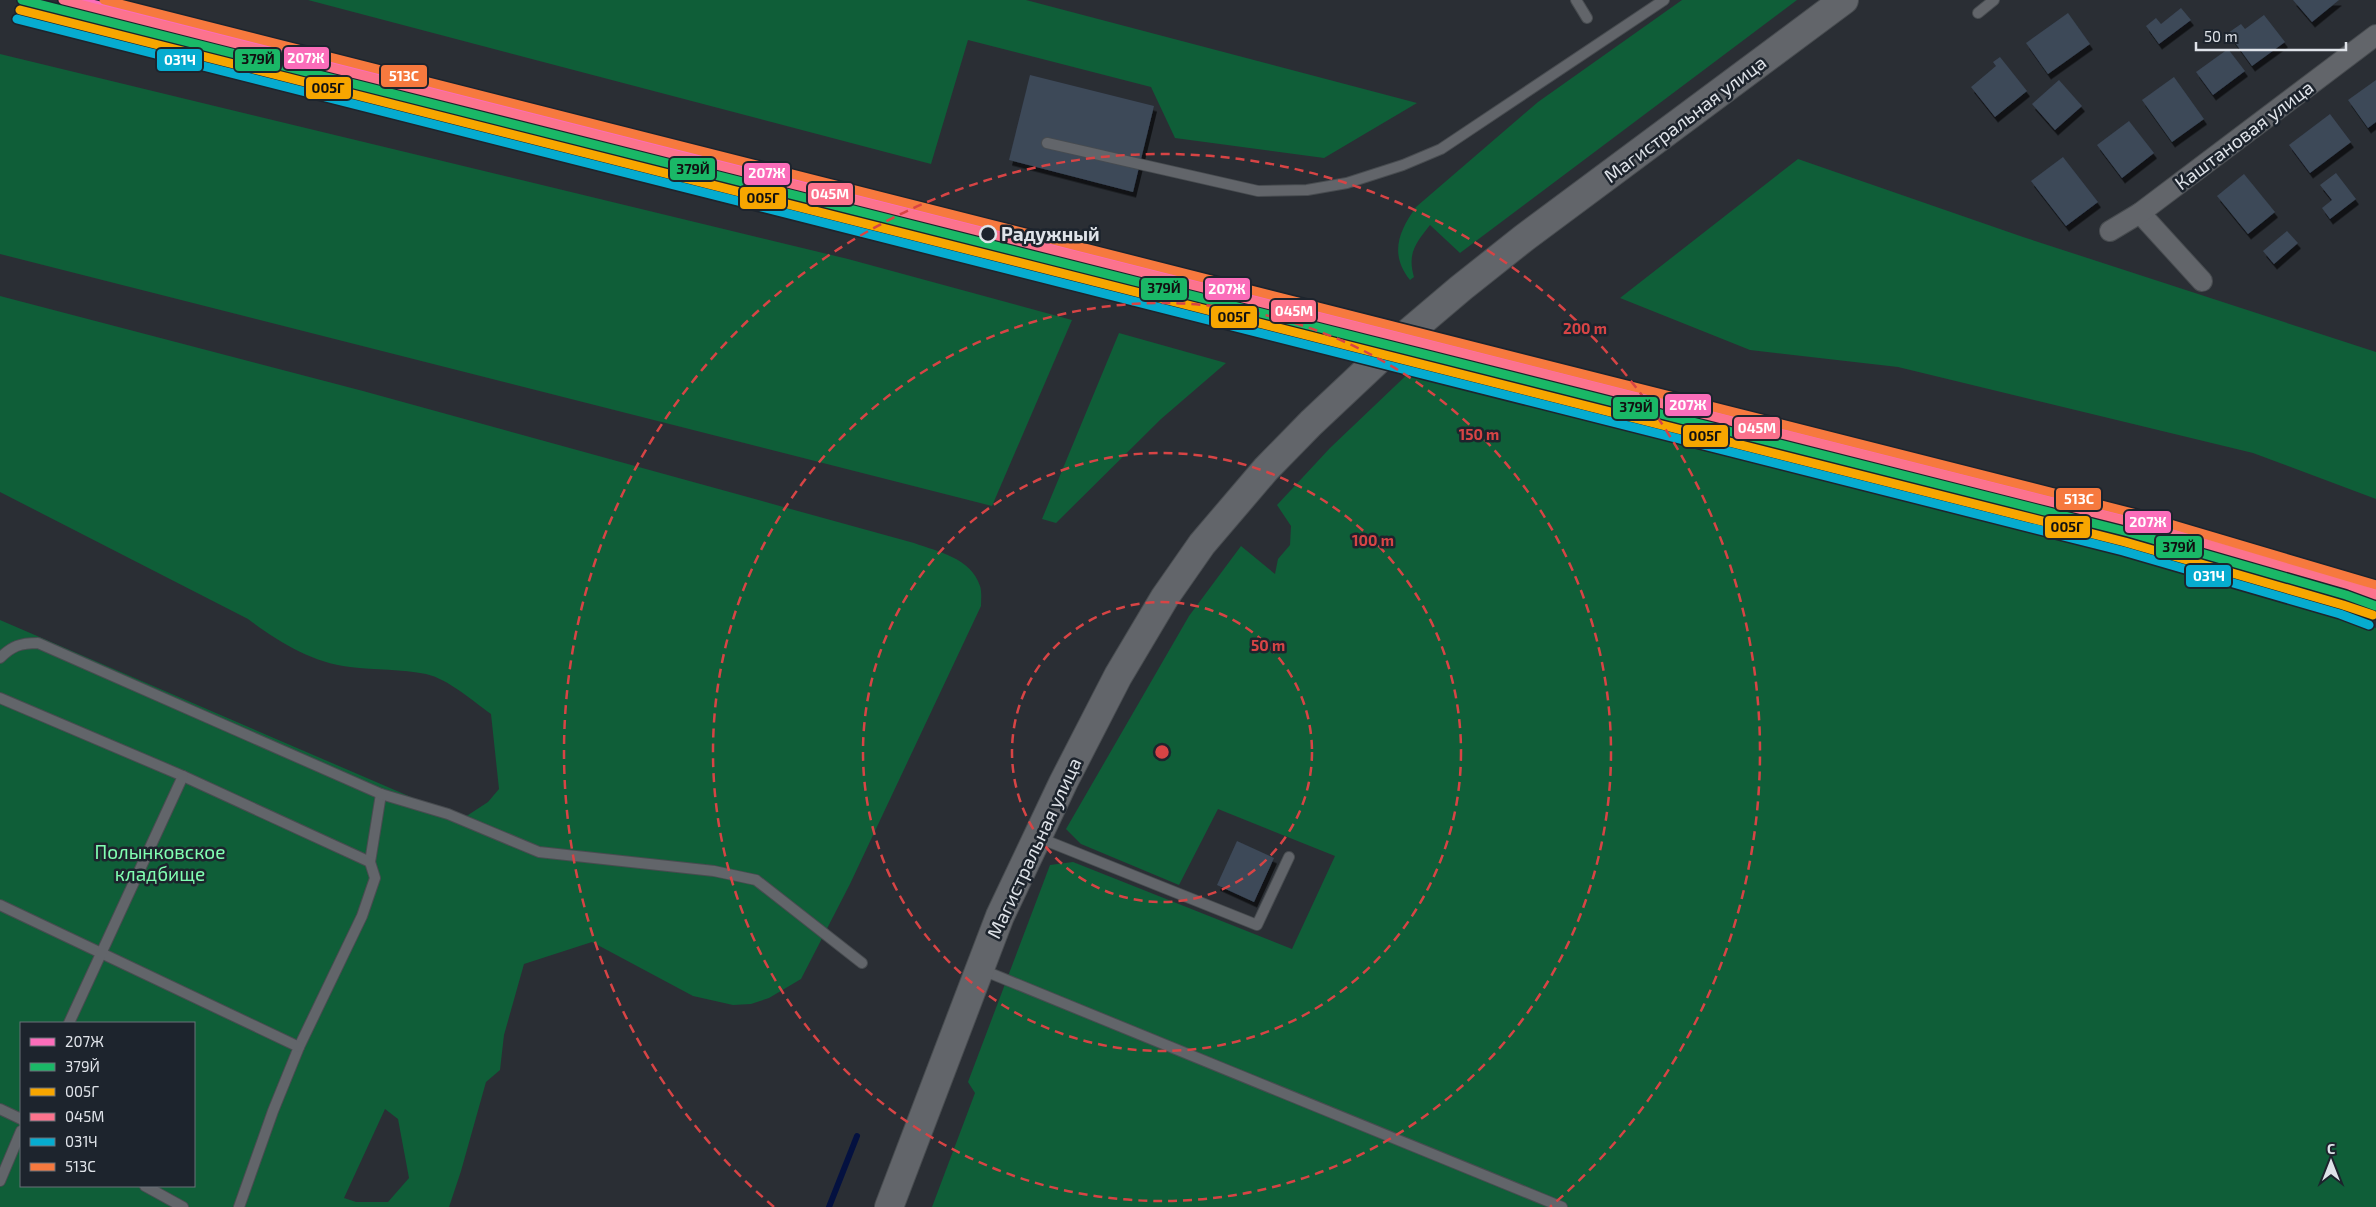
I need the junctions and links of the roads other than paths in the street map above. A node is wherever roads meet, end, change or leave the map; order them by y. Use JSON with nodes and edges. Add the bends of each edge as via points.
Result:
{"nodes":[{"id":1,"x":1576,"y":0,"type":"edge"},
{"id":2,"x":1664,"y":0,"type":"edge"},
{"id":3,"x":1844,"y":0,"type":"edge"},
{"id":4,"x":1994,"y":0,"type":"edge"},
{"id":5,"x":1978,"y":13,"type":"dead end"},
{"id":6,"x":1587,"y":18,"type":"dead end"},
{"id":7,"x":2375,"y":37,"type":"edge"},
{"id":8,"x":1047,"y":143,"type":"dead end"},
{"id":9,"x":2140,"y":213,"type":"junction"},
{"id":10,"x":2110,"y":231,"type":"dead end"},
{"id":11,"x":2202,"y":280,"type":"dead end"},
{"id":12,"x":0,"y":658,"type":"edge"},
{"id":13,"x":0,"y":698,"type":"edge"},
{"id":14,"x":183,"y":776,"type":"junction"},
{"id":15,"x":381,"y":794,"type":"junction"},
{"id":16,"x":1037,"y":837,"type":"junction"},
{"id":17,"x":1289,"y":857,"type":"dead end"},
{"id":18,"x":370,"y":862,"type":"junction"},
{"id":19,"x":0,"y":905,"type":"edge"},
{"id":20,"x":100,"y":954,"type":"junction"},
{"id":21,"x":862,"y":963,"type":"dead end"},
{"id":22,"x":979,"y":968,"type":"junction"},
{"id":23,"x":69,"y":1022,"type":"edge"},
{"id":24,"x":299,"y":1047,"type":"junction"},
{"id":25,"x":0,"y":1109,"type":"edge"},
{"id":26,"x":20,"y":1119,"type":"edge"},
{"id":27,"x":20,"y":1133,"type":"edge"},
{"id":28,"x":0,"y":1181,"type":"edge"},
{"id":29,"x":147,"y":1187,"type":"edge"},
{"id":30,"x":183,"y":1207,"type":"edge"},
{"id":31,"x":238,"y":1207,"type":"edge"},
{"id":32,"x":888,"y":1207,"type":"edge"},
{"id":33,"x":1562,"y":1207,"type":"edge"}],
"edges":[{"from":1,"to":6,"type":"lane"},
{"from":2,"to":8,"type":"lane","via":[[1441,149],[1347,183],[1307,190],[1258,191]]},
{"from":3,"to":16,"type":"main road","name":"Магистральная улица","via":[[1461,288],[1388,351],[1266,469],[1202,544],[1165,597],[1122,668]]},
{"from":4,"to":5,"type":"lane"},
{"from":7,"to":9,"type":"street","name":"Каштановая улица"},
{"from":9,"to":10,"type":"street","name":"Каштановая улица"},
{"from":9,"to":11,"type":"street"},
{"from":12,"to":15,"type":"lane","via":[[10,648],[23,643],[38,644]]},
{"from":13,"to":14,"type":"lane"},
{"from":14,"to":18,"type":"lane"},
{"from":14,"to":20,"type":"lane"},
{"from":15,"to":18,"type":"lane"},
{"from":15,"to":21,"type":"lane","via":[[448,814],[539,852],[714,871],[756,880]]},
{"from":16,"to":17,"type":"lane","via":[[1257,925]]},
{"from":16,"to":22,"type":"main road","name":"Магистральная улица"},
{"from":18,"to":24,"type":"lane","via":[[375,878],[362,916]]},
{"from":19,"to":20,"type":"lane"},
{"from":20,"to":23,"type":"lane"},
{"from":20,"to":24,"type":"lane"},
{"from":22,"to":32,"type":"main road","name":"Магистральная улица"},
{"from":22,"to":33,"type":"lane"},
{"from":24,"to":31,"type":"lane"},
{"from":25,"to":26,"type":"lane"},
{"from":27,"to":28,"type":"lane"},
{"from":29,"to":30,"type":"lane"}]}
